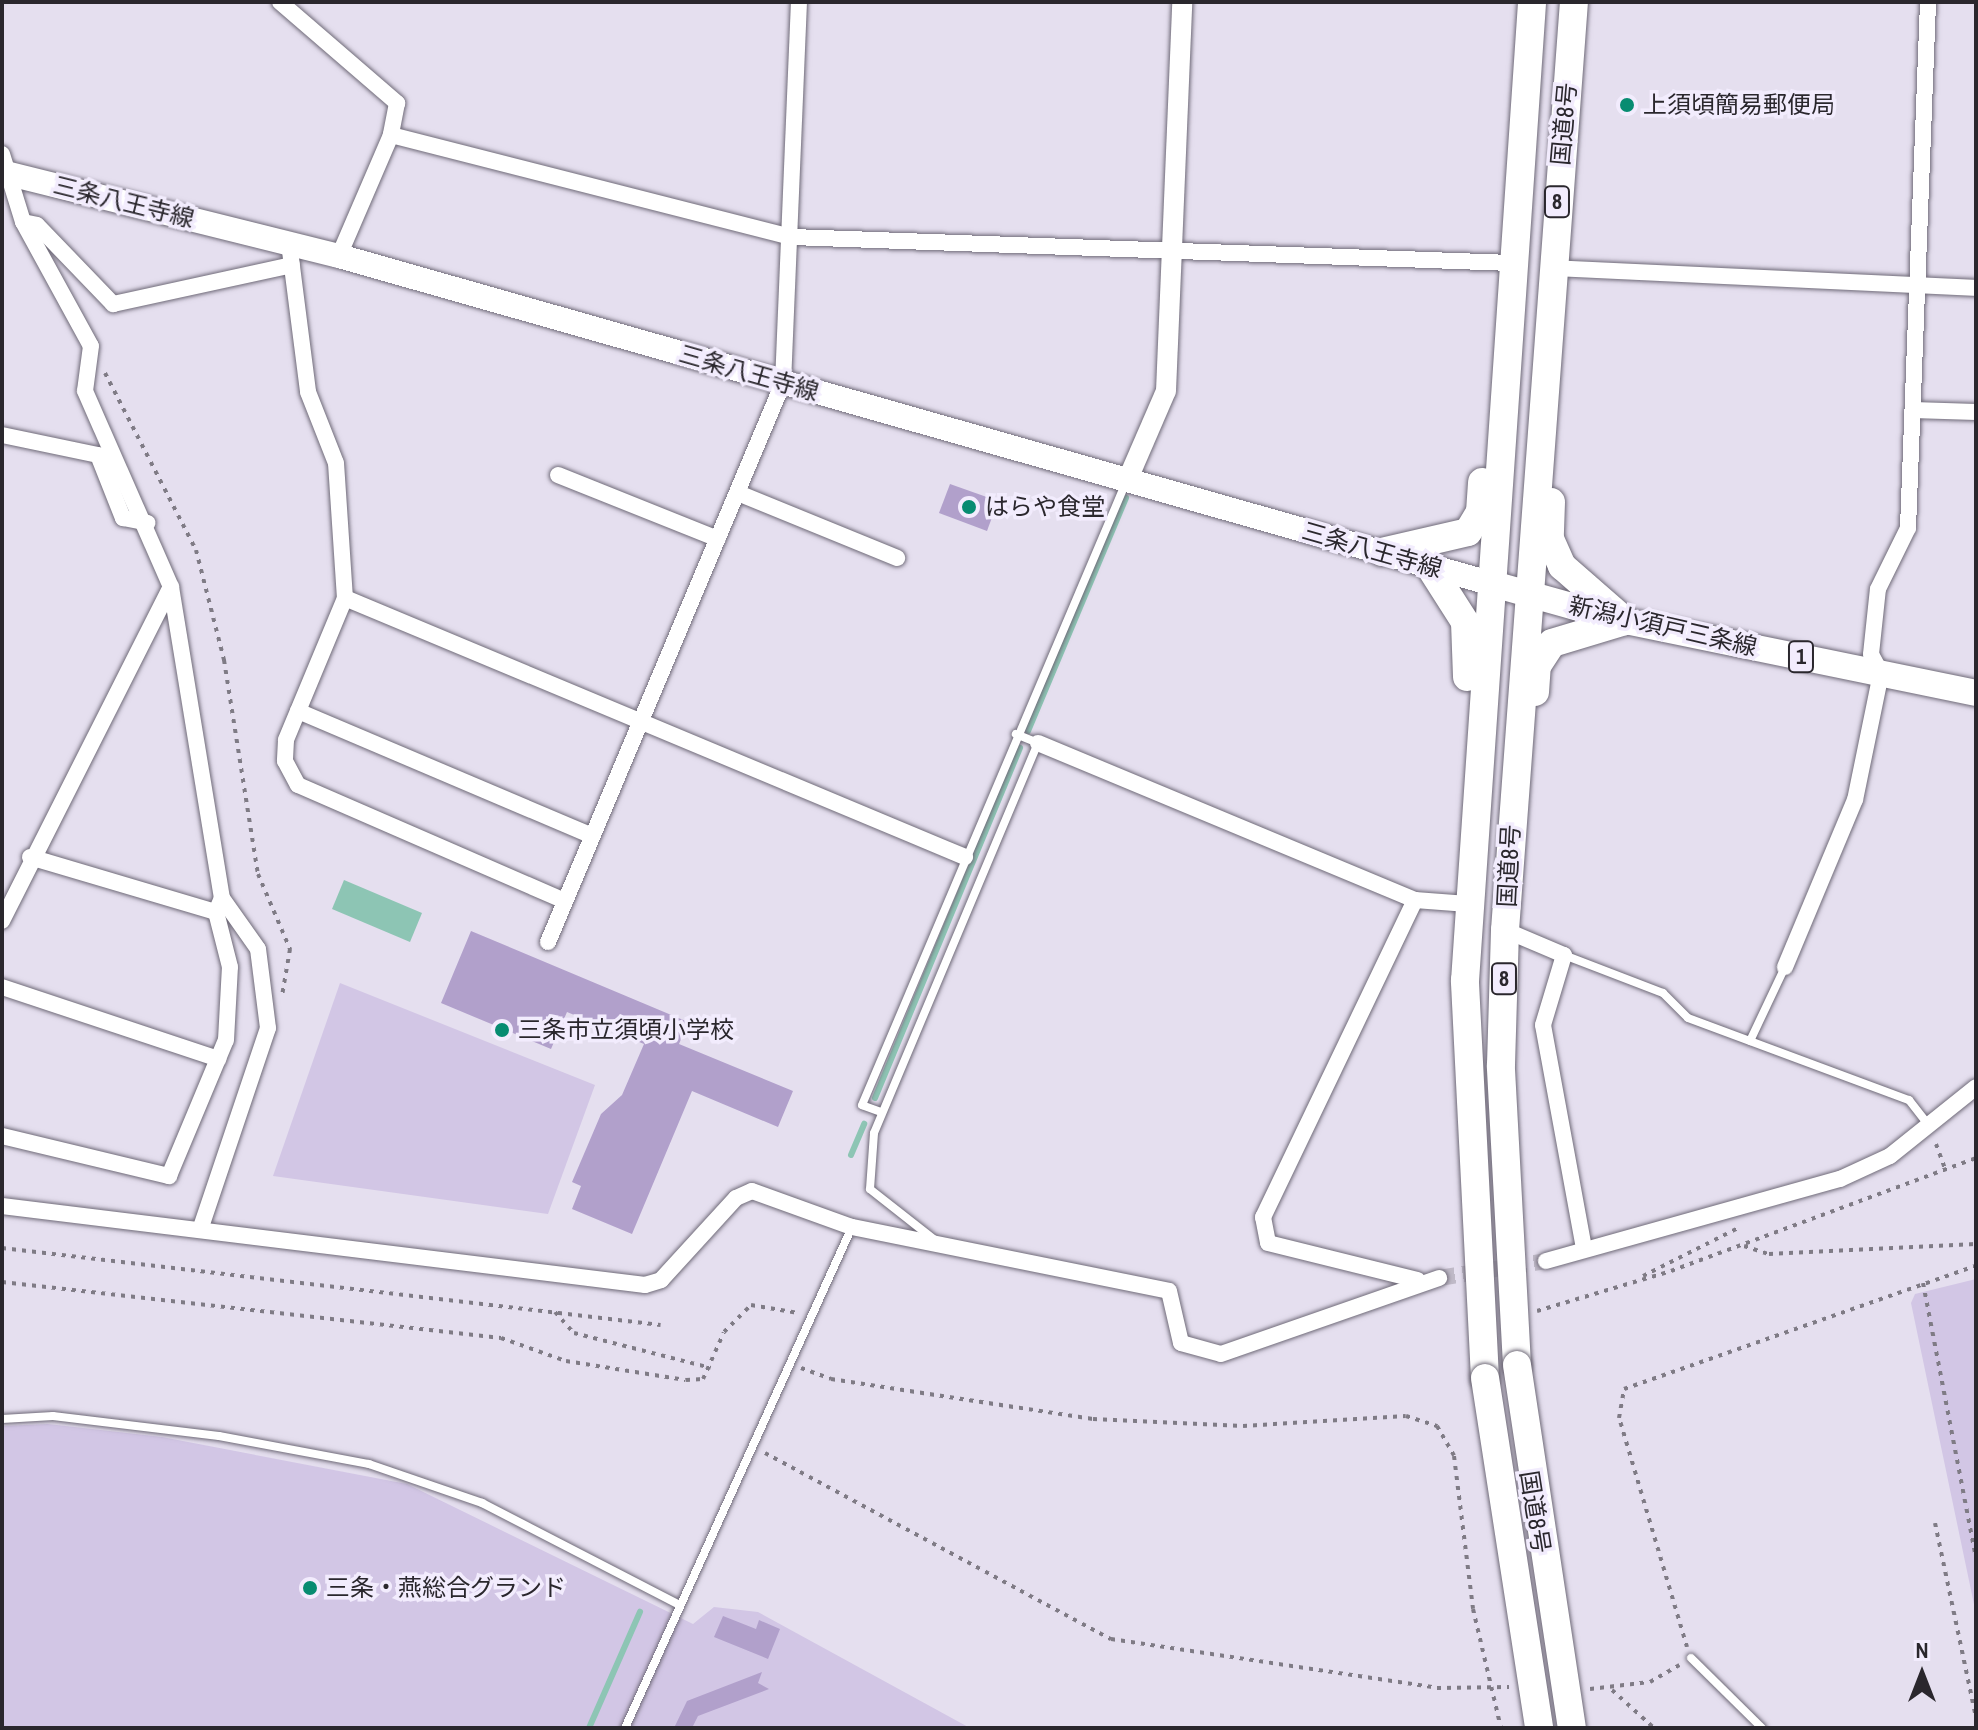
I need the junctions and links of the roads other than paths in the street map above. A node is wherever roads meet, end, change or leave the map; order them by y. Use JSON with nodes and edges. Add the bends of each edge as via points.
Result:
{"nodes":[{"id":1,"x":799,"y":2,"type":"edge"},
{"id":2,"x":1182,"y":2,"type":"edge"},
{"id":3,"x":1532,"y":2,"type":"edge"},
{"id":4,"x":1574,"y":2,"type":"edge"},
{"id":5,"x":1928,"y":2,"type":"edge"},
{"id":6,"x":285,"y":3,"type":"edge"},
{"id":7,"x":391,"y":135,"type":"junction"},
{"id":8,"x":5,"y":167,"type":"edge"},
{"id":9,"x":23,"y":222,"type":"junction"},
{"id":10,"x":792,"y":237,"type":"junction"},
{"id":11,"x":1176,"y":251,"type":"junction"},
{"id":12,"x":291,"y":254,"type":"junction"},
{"id":13,"x":339,"y":256,"type":"junction"},
{"id":14,"x":1512,"y":263,"type":"junction"},
{"id":15,"x":1552,"y":268,"type":"junction"},
{"id":16,"x":1919,"y":285,"type":"junction"},
{"id":17,"x":1976,"y":288,"type":"edge"},
{"id":18,"x":1508,"y":354,"type":"junction"},
{"id":19,"x":783,"y":383,"type":"junction"},
{"id":20,"x":1542,"y":402,"type":"junction"},
{"id":21,"x":1913,"y":410,"type":"junction"},
{"id":22,"x":1976,"y":412,"type":"edge"},
{"id":23,"x":2,"y":435,"type":"edge"},
{"id":24,"x":558,"y":475,"type":"dead end"},
{"id":25,"x":1127,"y":481,"type":"junction"},
{"id":26,"x":738,"y":493,"type":"junction"},
{"id":27,"x":148,"y":523,"type":"junction"},
{"id":28,"x":718,"y":539,"type":"junction"},
{"id":29,"x":1382,"y":552,"type":"junction"},
{"id":30,"x":897,"y":558,"type":"dead end"},
{"id":31,"x":1430,"y":567,"type":"junction"},
{"id":32,"x":1493,"y":584,"type":"junction"},
{"id":33,"x":171,"y":587,"type":"junction"},
{"id":34,"x":1527,"y":593,"type":"junction"},
{"id":35,"x":345,"y":598,"type":"junction"},
{"id":36,"x":1625,"y":621,"type":"junction"},
{"id":37,"x":1881,"y":673,"type":"junction"},
{"id":38,"x":1976,"y":693,"type":"edge"},
{"id":39,"x":298,"y":711,"type":"junction"},
{"id":40,"x":639,"y":723,"type":"junction"},
{"id":41,"x":1016,"y":734,"type":"junction"},
{"id":42,"x":1038,"y":743,"type":"junction"},
{"id":43,"x":1479,"y":758,"type":"junction"},
{"id":44,"x":1512,"y":809,"type":"junction"},
{"id":45,"x":592,"y":836,"type":"junction"},
{"id":46,"x":30,"y":857,"type":"junction"},
{"id":47,"x":965,"y":857,"type":"junction"},
{"id":48,"x":1415,"y":900,"type":"junction"},
{"id":49,"x":565,"y":901,"type":"junction"},
{"id":50,"x":1468,"y":904,"type":"junction"},
{"id":51,"x":219,"y":905,"type":"junction"},
{"id":52,"x":2,"y":921,"type":"edge"},
{"id":53,"x":1505,"y":930,"type":"junction"},
{"id":54,"x":548,"y":942,"type":"dead end"},
{"id":55,"x":1564,"y":955,"type":"junction"},
{"id":56,"x":1785,"y":967,"type":"joint"},
{"id":57,"x":2,"y":987,"type":"edge"},
{"id":58,"x":1750,"y":1041,"type":"junction"},
{"id":59,"x":218,"y":1059,"type":"junction"},
{"id":60,"x":1976,"y":1087,"type":"edge"},
{"id":61,"x":881,"y":1112,"type":"junction"},
{"id":62,"x":1932,"y":1134,"type":"junction"},
{"id":63,"x":2,"y":1136,"type":"edge"},
{"id":64,"x":2,"y":1206,"type":"edge"},
{"id":65,"x":201,"y":1227,"type":"junction"},
{"id":66,"x":852,"y":1227,"type":"junction"},
{"id":67,"x":941,"y":1248,"type":"junction"},
{"id":68,"x":1584,"y":1249,"type":"junction"},
{"id":69,"x":1546,"y":1261,"type":"tunnel mouth"},
{"id":70,"x":1439,"y":1278,"type":"tunnel mouth"},
{"id":71,"x":1417,"y":1280,"type":"junction"},
{"id":72,"x":2,"y":1419,"type":"edge"},
{"id":73,"x":680,"y":1605,"type":"junction"},
{"id":74,"x":1691,"y":1658,"type":"road end"},
{"id":75,"x":625,"y":1728,"type":"edge"},
{"id":76,"x":1539,"y":1728,"type":"edge"},
{"id":77,"x":1572,"y":1728,"type":"edge"},
{"id":78,"x":1762,"y":1728,"type":"edge"}],
"edges":[{"from":1,"to":10,"type":"street"},
{"from":2,"to":11,"type":"street"},
{"from":3,"to":14,"type":"highway","name":"国道8号","number":"8"},
{"from":4,"to":15,"type":"highway","name":"国道8号","number":"8"},
{"from":5,"to":16,"type":"street"},
{"from":6,"to":7,"type":"street","via":[[397,103]]},
{"from":7,"to":10,"type":"street"},
{"from":7,"to":13,"type":"street"},
{"from":8,"to":9,"type":"street"},
{"from":8,"to":12,"type":"main road","name":"三条八王寺線"},
{"from":9,"to":12,"type":"street","via":[[37,225],[113,304]]},
{"from":9,"to":27,"type":"street","via":[[91,346],[85,391]]},
{"from":10,"to":11,"type":"street"},
{"from":10,"to":19,"type":"street"},
{"from":11,"to":14,"type":"street"},
{"from":11,"to":25,"type":"street","via":[[1166,391]]},
{"from":12,"to":13,"type":"main road","name":"三条八王寺線"},
{"from":12,"to":35,"type":"street","via":[[308,392],[336,463]]},
{"from":13,"to":19,"type":"main road","name":"三条八王寺線"},
{"from":14,"to":18,"type":"highway","name":"国道8号","number":"8"},
{"from":15,"to":16,"type":"street"},
{"from":15,"to":20,"type":"highway","name":"国道8号","number":"8"},
{"from":16,"to":17,"type":"street"},
{"from":16,"to":21,"type":"street"},
{"from":18,"to":29,"type":"highway","via":[[1486,418],[1475,526],[1439,544]]},
{"from":18,"to":32,"type":"highway","name":"国道8号","number":"8"},
{"from":19,"to":25,"type":"main road","name":"三条八王寺線"},
{"from":19,"to":26,"type":"street"},
{"from":20,"to":34,"type":"highway","name":"国道8号","number":"8"},
{"from":20,"to":36,"type":"highway","via":[[1553,440],[1550,539],[1577,584]]},
{"from":21,"to":22,"type":"street"},
{"from":21,"to":37,"type":"street","via":[[1908,528],[1878,589],[1871,654]]},
{"from":23,"to":27,"type":"street","via":[[98,455],[123,518]]},
{"from":24,"to":28,"type":"street"},
{"from":25,"to":29,"type":"main road","name":"三条八王寺線"},
{"from":25,"to":41,"type":"lane"},
{"from":26,"to":28,"type":"street"},
{"from":26,"to":30,"type":"street"},
{"from":27,"to":33,"type":"street"},
{"from":28,"to":40,"type":"street"},
{"from":29,"to":31,"type":"main road","name":"三条八王寺線"},
{"from":31,"to":32,"type":"main road","name":"三条八王寺線"},
{"from":31,"to":43,"type":"highway","via":[[1465,622],[1464,732]]},
{"from":32,"to":34,"type":"main road","name":"新潟小須戸三条線","number":"1"},
{"from":32,"to":43,"type":"highway","name":"国道8号","number":"8"},
{"from":33,"to":46,"type":"street"},
{"from":33,"to":51,"type":"street"},
{"from":34,"to":36,"type":"main road","name":"新潟小須戸三条線","number":"1"},
{"from":34,"to":44,"type":"highway","name":"国道8号","number":"8"},
{"from":35,"to":39,"type":"street"},
{"from":35,"to":40,"type":"street"},
{"from":36,"to":37,"type":"main road","name":"新潟小須戸三条線","number":"1"},
{"from":36,"to":44,"type":"highway","via":[[1563,636],[1541,657],[1529,780]]},
{"from":37,"to":38,"type":"main road","name":"新潟小須戸三条線","number":"1"},
{"from":37,"to":56,"type":"street","via":[[1855,800]]},
{"from":39,"to":45,"type":"street"},
{"from":39,"to":49,"type":"street","via":[[285,761],[298,785]]},
{"from":40,"to":45,"type":"street"},
{"from":40,"to":47,"type":"street"},
{"from":41,"to":42,"type":"lane"},
{"from":41,"to":47,"type":"lane"},
{"from":42,"to":48,"type":"street"},
{"from":42,"to":61,"type":"lane"},
{"from":43,"to":50,"type":"highway","name":"国道8号","number":"8"},
{"from":44,"to":53,"type":"highway","name":"国道8号","number":"8"},
{"from":45,"to":49,"type":"street"},
{"from":46,"to":51,"type":"street"},
{"from":46,"to":52,"type":"street"},
{"from":47,"to":61,"type":"lane","via":[[862,1105]]},
{"from":48,"to":50,"type":"street"},
{"from":48,"to":71,"type":"street","via":[[1263,1217],[1268,1243]]},
{"from":49,"to":54,"type":"street"},
{"from":50,"to":76,"type":"highway","name":"国道8号","number":"8","bridge":true,"via":[[1473,1246],[1485,1378]]},
{"from":51,"to":59,"type":"street","via":[[230,967]]},
{"from":51,"to":65,"type":"street","via":[[258,949],[268,1028]]},
{"from":53,"to":55,"type":"street"},
{"from":53,"to":77,"type":"highway","name":"国道8号","number":"8","bridge":true,"via":[[1501,1065],[1517,1365]]},
{"from":55,"to":58,"type":"lane","via":[[1663,993],[1688,1018]]},
{"from":55,"to":68,"type":"street","via":[[1543,1025]]},
{"from":56,"to":58,"type":"lane"},
{"from":57,"to":59,"type":"street"},
{"from":58,"to":62,"type":"lane","via":[[1909,1100]]},
{"from":59,"to":63,"type":"street","via":[[169,1176]]},
{"from":60,"to":62,"type":"street"},
{"from":61,"to":67,"type":"lane","via":[[870,1189]]},
{"from":62,"to":68,"type":"street","via":[[1840,1179]]},
{"from":64,"to":65,"type":"street"},
{"from":65,"to":66,"type":"street","via":[[645,1285],[661,1280],[736,1198],[752,1191]]},
{"from":66,"to":67,"type":"street"},
{"from":66,"to":73,"type":"lane"},
{"from":67,"to":71,"type":"street","via":[[1169,1291],[1181,1343],[1221,1354]]},
{"from":68,"to":69,"type":"street"},
{"from":70,"to":71,"type":"street"},
{"from":72,"to":73,"type":"lane","via":[[53,1416],[219,1436],[369,1464],[482,1503]]},
{"from":73,"to":75,"type":"lane"},
{"from":74,"to":78,"type":"lane"}]}
